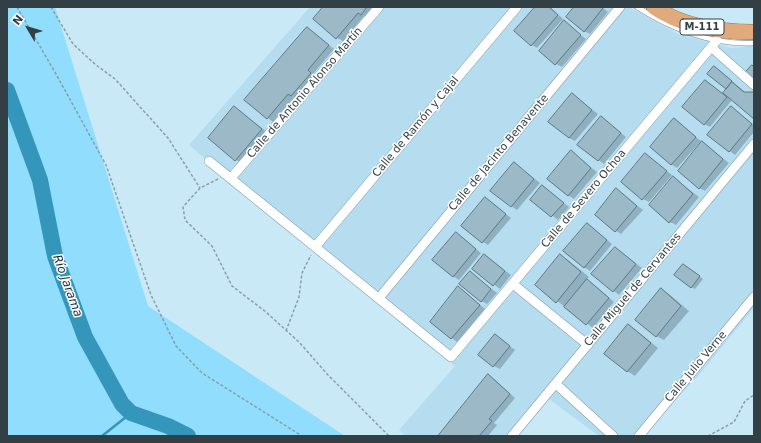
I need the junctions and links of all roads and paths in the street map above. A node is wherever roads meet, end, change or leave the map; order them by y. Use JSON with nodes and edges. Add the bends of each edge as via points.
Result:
{"nodes":[{"id":1,"x":17,"y":7,"type":"edge"},
{"id":2,"x":51,"y":7,"type":"edge"},
{"id":3,"x":379,"y":7,"type":"edge"},
{"id":4,"x":517,"y":7,"type":"edge"},
{"id":5,"x":620,"y":7,"type":"edge"},
{"id":6,"x":637,"y":7,"type":"edge"},
{"id":7,"x":654,"y":7,"type":"edge"},
{"id":8,"x":754,"y":32,"type":"edge"},
{"id":9,"x":754,"y":43,"type":"edge"},
{"id":10,"x":714,"y":44,"type":"junction"},
{"id":11,"x":754,"y":85,"type":"edge"},
{"id":12,"x":754,"y":144,"type":"edge"},
{"id":13,"x":209,"y":161,"type":"dead end"},
{"id":14,"x":229,"y":177,"type":"junction"},
{"id":15,"x":200,"y":188,"type":"junction"},
{"id":16,"x":315,"y":247,"type":"junction"},
{"id":17,"x":513,"y":284,"type":"junction"},
{"id":18,"x":754,"y":297,"type":"edge"},
{"id":19,"x":379,"y":298,"type":"junction"},
{"id":20,"x":286,"y":331,"type":"junction"},
{"id":21,"x":588,"y":345,"type":"junction"},
{"id":22,"x":556,"y":384,"type":"junction"},
{"id":23,"x":754,"y":395,"type":"edge"},
{"id":24,"x":302,"y":436,"type":"edge"},
{"id":25,"x":389,"y":436,"type":"edge"},
{"id":26,"x":512,"y":436,"type":"edge"},
{"id":27,"x":613,"y":436,"type":"edge"},
{"id":28,"x":639,"y":436,"type":"edge"},
{"id":29,"x":708,"y":436,"type":"edge"}],
"edges":[{"from":1,"to":24,"type":"path","via":[[106,165],[151,295],[176,346],[202,373]]},
{"from":2,"to":15,"type":"path","via":[[73,44],[115,79],[168,138]]},
{"from":3,"to":14,"type":"street","name":"Calle de Antonio Alonso Martín"},
{"from":4,"to":16,"type":"street","name":"Calle de Ramón y Cajal"},
{"from":5,"to":19,"type":"street","name":"Calle de Jacinto Benavente"},
{"from":6,"to":10,"type":"lane","via":[[664,23]]},
{"from":7,"to":8,"type":"main road","number":"M-111","via":[[696,26]]},
{"from":9,"to":10,"type":"lane"},
{"from":10,"to":11,"type":"street"},
{"from":10,"to":17,"type":"street","name":"Calle de Severo Ochoa"},
{"from":12,"to":21,"type":"street","name":"Calle Miguel de Cervantes"},
{"from":13,"to":14,"type":"street"},
{"from":14,"to":15,"type":"path"},
{"from":14,"to":16,"type":"street"},
{"from":15,"to":20,"type":"path","via":[[183,206],[185,220],[212,246],[232,286]]},
{"from":16,"to":19,"type":"street"},
{"from":16,"to":20,"type":"path","via":[[302,273],[299,297]]},
{"from":17,"to":19,"type":"street","name":"Calle de Severo Ochoa","via":[[451,357]]},
{"from":17,"to":21,"type":"street"},
{"from":18,"to":28,"type":"street","name":"Calle Julio Verne"},
{"from":20,"to":25,"type":"path"},
{"from":21,"to":22,"type":"street","name":"Calle Miguel de Cervantes"},
{"from":22,"to":26,"type":"street","name":"Calle Miguel de Cervantes"},
{"from":22,"to":27,"type":"street"},
{"from":23,"to":29,"type":"path","via":[[745,401],[734,422]]}]}
